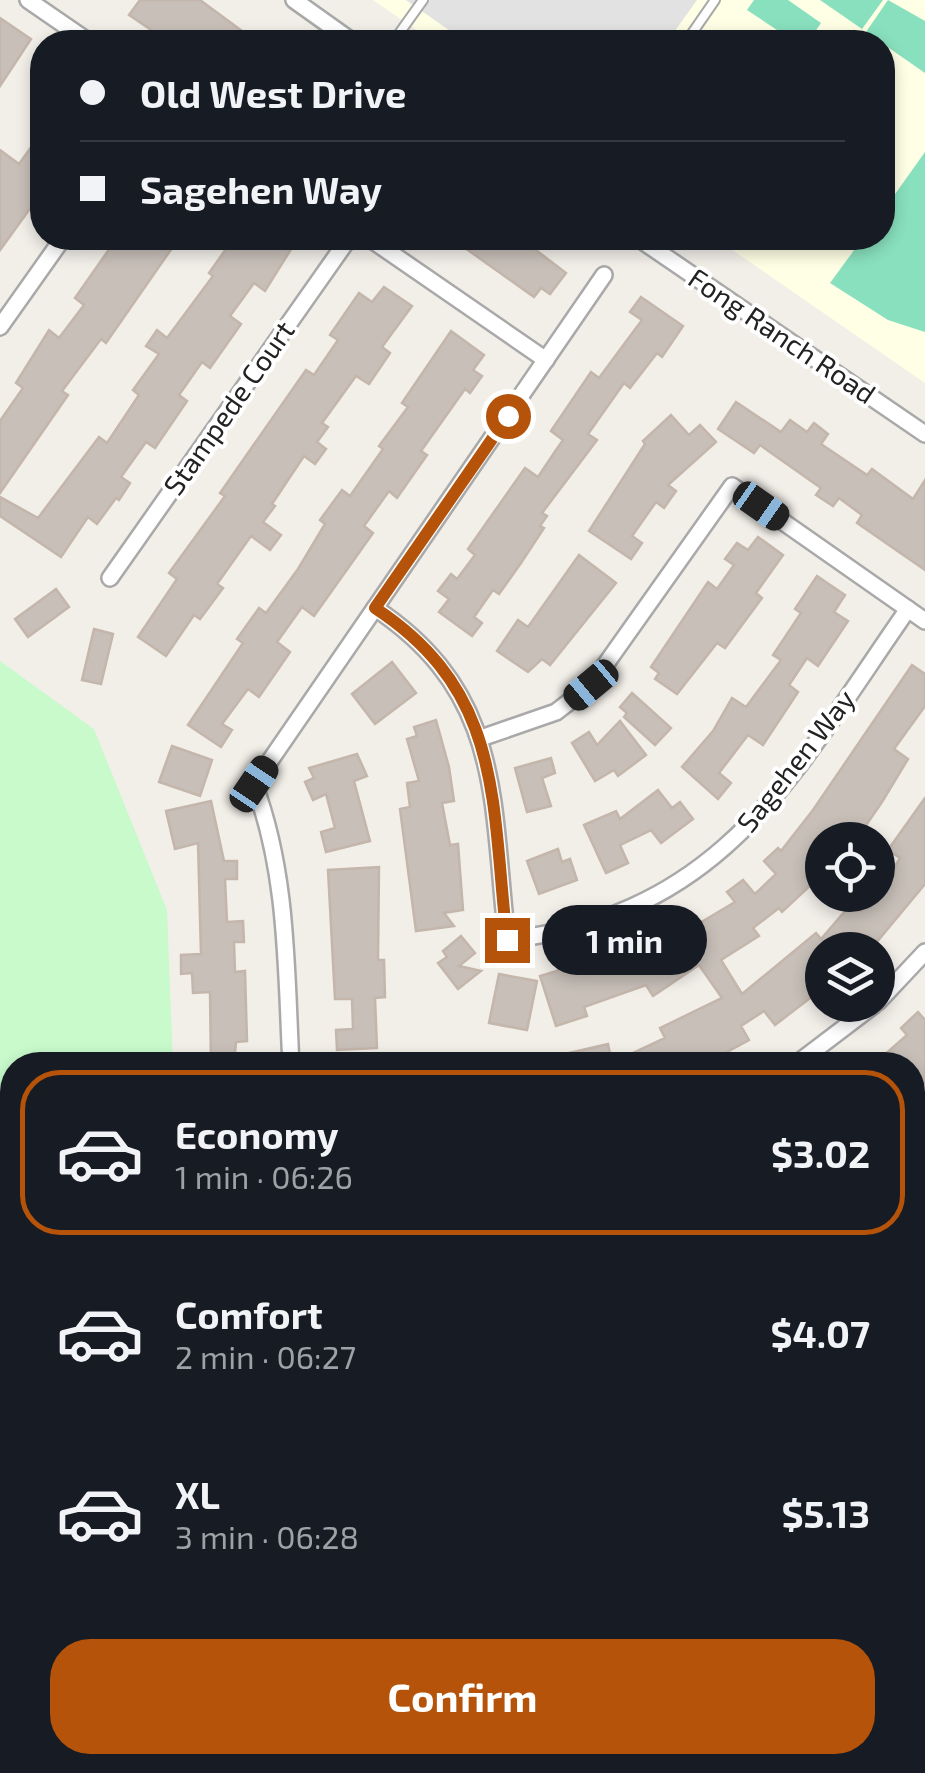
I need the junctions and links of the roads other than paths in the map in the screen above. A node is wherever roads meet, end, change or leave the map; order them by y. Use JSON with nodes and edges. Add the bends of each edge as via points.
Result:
{"nodes":[{"id":1,"x":28,"y":0,"type":"edge"},
{"id":2,"x":294,"y":0,"type":"edge"},
{"id":3,"x":423,"y":0,"type":"edge"},
{"id":4,"x":715,"y":0,"type":"edge"},
{"id":5,"x":72,"y":30,"type":"edge"},
{"id":6,"x":336,"y":30,"type":"edge"},
{"id":7,"x":401,"y":30,"type":"edge"},
{"id":8,"x":694,"y":30,"type":"edge"},
{"id":9,"x":54,"y":250,"type":"edge"},
{"id":10,"x":340,"y":250,"type":"edge"},
{"id":11,"x":387,"y":250,"type":"edge"},
{"id":12,"x":656,"y":250,"type":"edge"},
{"id":13,"x":604,"y":274,"type":"dead end"},
{"id":14,"x":0,"y":327,"type":"edge"},
{"id":15,"x":546,"y":360,"type":"junction"},
{"id":16,"x":925,"y":434,"type":"edge"},
{"id":17,"x":110,"y":578,"type":"dead end"},
{"id":18,"x":375,"y":608,"type":"junction"},
{"id":19,"x":908,"y":609,"type":"junction"},
{"id":20,"x":925,"y":620,"type":"edge"},
{"id":21,"x":481,"y":738,"type":"junction"},
{"id":22,"x":925,"y":952,"type":"edge"},
{"id":23,"x":895,"y":984,"type":"edge"},
{"id":24,"x":852,"y":1022,"type":"edge"},
{"id":25,"x":290,"y":1052,"type":"edge"},
{"id":26,"x":812,"y":1052,"type":"edge"}],
"edges":[{"from":1,"to":5,"type":"street"},
{"from":2,"to":6,"type":"street"},
{"from":3,"to":7,"type":"lane"},
{"from":4,"to":8,"type":"lane"},
{"from":9,"to":14,"type":"street"},
{"from":10,"to":17,"type":"street","name":"Stampede Court"},
{"from":11,"to":15,"type":"street"},
{"from":12,"to":16,"type":"street","name":"Fong Ranch Road"},
{"from":13,"to":15,"type":"street"},
{"from":15,"to":18,"type":"street"},
{"from":18,"to":21,"type":"street","name":"Sagehen Way","via":[[445,669]]},
{"from":18,"to":25,"type":"street","via":[[254,784],[281,885]]},
{"from":19,"to":20,"type":"street"},
{"from":19,"to":21,"type":"street","via":[[732,486],[591,685],[556,712]]},
{"from":19,"to":21,"type":"street","name":"Sagehen Way","via":[[748,828],[670,889],[579,928],[507,940]]},
{"from":22,"to":23,"type":"street"},
{"from":24,"to":26,"type":"street"}]}
